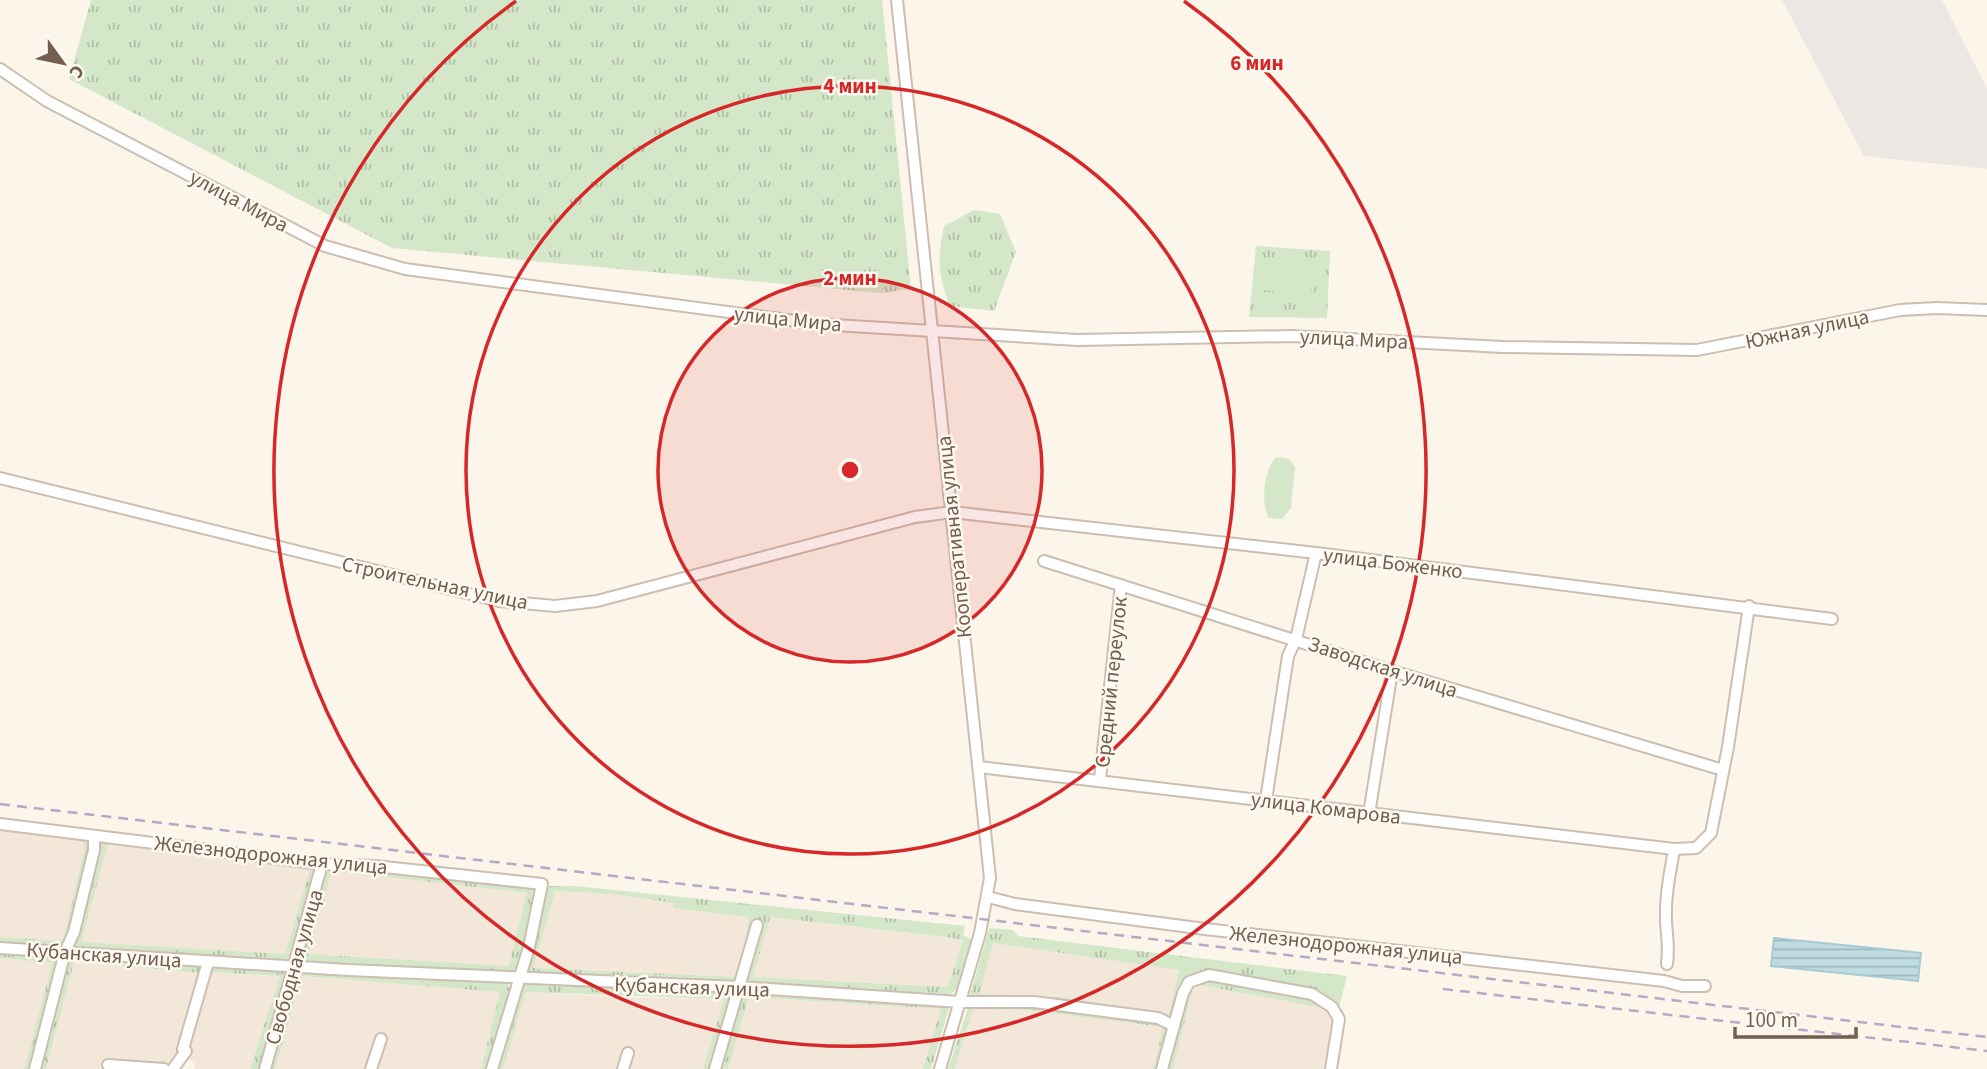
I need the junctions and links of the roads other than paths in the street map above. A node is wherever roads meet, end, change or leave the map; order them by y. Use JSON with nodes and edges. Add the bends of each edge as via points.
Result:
{"nodes":[{"id":1,"x":897,"y":0,"type":"edge"},
{"id":2,"x":0,"y":69,"type":"edge"},
{"id":3,"x":1987,"y":310,"type":"edge"},
{"id":4,"x":933,"y":332,"type":"junction"},
{"id":5,"x":1628,"y":347,"type":"joint"},
{"id":6,"x":0,"y":478,"type":"edge"},
{"id":7,"x":952,"y":512,"type":"junction"},
{"id":8,"x":1316,"y":554,"type":"junction"},
{"id":9,"x":1044,"y":562,"type":"dead end"},
{"id":10,"x":1121,"y":584,"type":"junction"},
{"id":11,"x":1749,"y":606,"type":"junction"},
{"id":12,"x":1832,"y":619,"type":"dead end"},
{"id":13,"x":1296,"y":639,"type":"junction"},
{"id":14,"x":1392,"y":671,"type":"junction"},
{"id":15,"x":979,"y":767,"type":"junction"},
{"id":16,"x":1723,"y":770,"type":"junction"},
{"id":17,"x":1100,"y":779,"type":"junction"},
{"id":18,"x":1266,"y":800,"type":"junction"},
{"id":19,"x":1369,"y":814,"type":"junction"},
{"id":20,"x":0,"y":824,"type":"edge"},
{"id":21,"x":94,"y":836,"type":"junction"},
{"id":22,"x":1674,"y":849,"type":"junction"},
{"id":23,"x":322,"y":864,"type":"junction"},
{"id":24,"x":988,"y":897,"type":"junction"},
{"id":25,"x":757,"y":925,"type":"dead end"},
{"id":26,"x":0,"y":948,"type":"edge"},
{"id":27,"x":65,"y":952,"type":"junction"},
{"id":28,"x":208,"y":962,"type":"junction"},
{"id":29,"x":1667,"y":964,"type":"dead end"},
{"id":30,"x":294,"y":966,"type":"junction"},
{"id":31,"x":519,"y":979,"type":"junction"},
{"id":32,"x":1705,"y":986,"type":"dead end"},
{"id":33,"x":739,"y":988,"type":"junction"},
{"id":34,"x":960,"y":1002,"type":"junction"},
{"id":35,"x":1174,"y":1026,"type":"junction"},
{"id":36,"x":381,"y":1038,"type":"dead end"},
{"id":37,"x":628,"y":1053,"type":"dead end"},
{"id":38,"x":108,"y":1065,"type":"dead end"},
{"id":39,"x":34,"y":1069,"type":"edge"},
{"id":40,"x":164,"y":1069,"type":"edge"},
{"id":41,"x":173,"y":1069,"type":"edge"},
{"id":42,"x":265,"y":1069,"type":"edge"},
{"id":43,"x":371,"y":1069,"type":"edge"},
{"id":44,"x":492,"y":1069,"type":"edge"},
{"id":45,"x":623,"y":1069,"type":"edge"},
{"id":46,"x":715,"y":1069,"type":"edge"},
{"id":47,"x":940,"y":1069,"type":"edge"},
{"id":48,"x":1162,"y":1069,"type":"edge"},
{"id":49,"x":1331,"y":1069,"type":"edge"}],
"edges":[{"from":1,"to":4,"type":"street","name":"Кооперативная улица"},
{"from":2,"to":4,"type":"street","name":"улица Мира","via":[[47,101],[325,246],[405,270],[818,324]]},
{"from":3,"to":5,"type":"street","name":"Южная улица","via":[[1899,310],[1697,350]]},
{"from":4,"to":5,"type":"street","name":"улица Мира","via":[[1077,340],[1291,336],[1503,347]]},
{"from":4,"to":7,"type":"street","name":"Кооперативная улица"},
{"from":6,"to":7,"type":"street","name":"Строительная улица","via":[[530,606],[597,601],[915,517]]},
{"from":7,"to":8,"type":"street","name":"улица Боженко"},
{"from":7,"to":15,"type":"street","name":"Кооперативная улица"},
{"from":8,"to":11,"type":"street","name":"улица Боженко"},
{"from":8,"to":13,"type":"street"},
{"from":9,"to":10,"type":"street","name":"Заводская улица"},
{"from":10,"to":13,"type":"street","name":"Заводская улица"},
{"from":10,"to":17,"type":"street","name":"Средний переулок"},
{"from":11,"to":12,"type":"street","name":"улица Боженко"},
{"from":11,"to":16,"type":"street"},
{"from":13,"to":14,"type":"street","name":"Заводская улица"},
{"from":13,"to":18,"type":"street","via":[[1288,656]]},
{"from":14,"to":16,"type":"street","name":"Заводская улица"},
{"from":14,"to":19,"type":"street"},
{"from":15,"to":17,"type":"street","name":"улица Комарова"},
{"from":15,"to":24,"type":"street","name":"Кооперативная улица"},
{"from":16,"to":22,"type":"street","name":"улица Комарова","via":[[1711,832],[1696,848]]},
{"from":17,"to":18,"type":"street","name":"улица Комарова"},
{"from":18,"to":19,"type":"street","name":"улица Комарова"},
{"from":19,"to":22,"type":"street","name":"улица Комарова"},
{"from":20,"to":21,"type":"street","name":"Железнодорожная улица"},
{"from":21,"to":23,"type":"street","name":"Железнодорожная улица"},
{"from":21,"to":27,"type":"street","via":[[74,932]]},
{"from":22,"to":29,"type":"street","via":[[1666,908]]},
{"from":23,"to":30,"type":"street","name":"Свободная улица"},
{"from":23,"to":31,"type":"street","name":"Железнодорожная улица","via":[[542,884]]},
{"from":24,"to":32,"type":"street","name":"Железнодорожная улица","via":[[1205,929]]},
{"from":24,"to":34,"type":"street","name":"Кооперативная улица"},
{"from":25,"to":33,"type":"street"},
{"from":26,"to":27,"type":"street","name":"Кубанская улица"},
{"from":27,"to":28,"type":"street","name":"Кубанская улица"},
{"from":27,"to":39,"type":"street"},
{"from":28,"to":30,"type":"street","name":"Кубанская улица"},
{"from":28,"to":41,"type":"street","name":"Кубанская улица","via":[[186,1051]]},
{"from":30,"to":31,"type":"street","name":"Кубанская улица"},
{"from":30,"to":42,"type":"street","name":"Свободная улица"},
{"from":31,"to":33,"type":"street","name":"Кубанская улица"},
{"from":31,"to":44,"type":"street"},
{"from":33,"to":34,"type":"street","name":"Кубанская улица"},
{"from":33,"to":46,"type":"street"},
{"from":34,"to":35,"type":"street","name":"Кубанская улица","via":[[1034,1002],[1158,1018]]},
{"from":34,"to":47,"type":"street","name":"Кооперативная улица"},
{"from":35,"to":48,"type":"street"},
{"from":35,"to":49,"type":"street","via":[[1183,993],[1197,977],[1209,975],[1312,994],[1332,1007],[1339,1019]]},
{"from":36,"to":43,"type":"street"},
{"from":37,"to":45,"type":"street"},
{"from":38,"to":40,"type":"street"}]}
